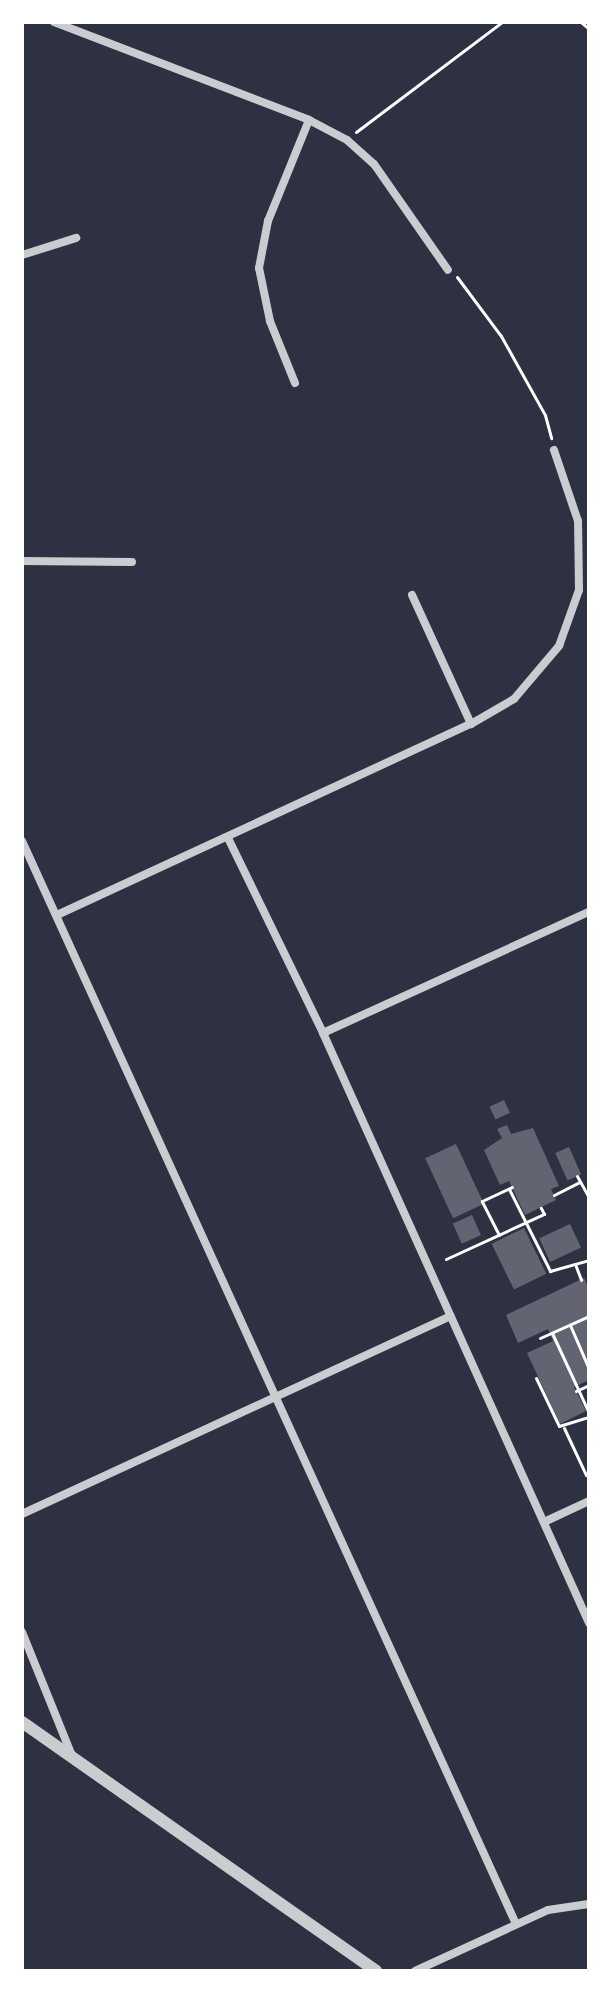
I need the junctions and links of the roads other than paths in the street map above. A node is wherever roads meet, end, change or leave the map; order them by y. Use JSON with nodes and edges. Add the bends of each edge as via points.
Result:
{"nodes":[{"id":1,"x":54,"y":22,"type":"edge"},
{"id":2,"x":309,"y":120,"type":"junction"},
{"id":3,"x":76,"y":238,"type":"dead end"},
{"id":4,"x":22,"y":255,"type":"edge"},
{"id":5,"x":448,"y":270,"type":"road end"},
{"id":6,"x":295,"y":383,"type":"dead end"},
{"id":7,"x":554,"y":450,"type":"road end"},
{"id":8,"x":22,"y":561,"type":"edge"},
{"id":9,"x":132,"y":562,"type":"dead end"},
{"id":10,"x":584,"y":591,"type":"edge"},
{"id":11,"x":412,"y":595,"type":"dead end"},
{"id":12,"x":471,"y":724,"type":"junction"},
{"id":13,"x":228,"y":838,"type":"junction"},
{"id":14,"x":22,"y":841,"type":"edge"},
{"id":15,"x":589,"y":912,"type":"edge"},
{"id":16,"x":57,"y":915,"type":"junction"},
{"id":17,"x":323,"y":1033,"type":"junction"},
{"id":18,"x":451,"y":1316,"type":"junction"},
{"id":19,"x":275,"y":1397,"type":"junction"},
{"id":20,"x":589,"y":1501,"type":"edge"},
{"id":21,"x":22,"y":1514,"type":"edge"},
{"id":22,"x":544,"y":1522,"type":"junction"},
{"id":23,"x":589,"y":1623,"type":"edge"},
{"id":24,"x":22,"y":1632,"type":"edge"},
{"id":25,"x":22,"y":1722,"type":"edge"},
{"id":26,"x":72,"y":1756,"type":"junction"},
{"id":27,"x":589,"y":1904,"type":"edge"},
{"id":28,"x":516,"y":1924,"type":"junction"},
{"id":29,"x":376,"y":1971,"type":"edge"},
{"id":30,"x":415,"y":1971,"type":"edge"}],
"edges":[{"from":1,"to":2,"type":"street"},
{"from":2,"to":5,"type":"street","via":[[347,140],[374,164]]},
{"from":2,"to":6,"type":"street","via":[[268,221],[259,268],[270,321]]},
{"from":3,"to":4,"type":"street"},
{"from":7,"to":10,"type":"street","via":[[578,521]]},
{"from":8,"to":9,"type":"street"},
{"from":10,"to":12,"type":"street","via":[[559,646],[541,671],[514,699]]},
{"from":11,"to":12,"type":"street"},
{"from":12,"to":13,"type":"street"},
{"from":13,"to":16,"type":"street"},
{"from":13,"to":17,"type":"street"},
{"from":14,"to":16,"type":"street"},
{"from":15,"to":17,"type":"street"},
{"from":16,"to":19,"type":"street"},
{"from":17,"to":18,"type":"street"},
{"from":18,"to":19,"type":"street"},
{"from":18,"to":22,"type":"street"},
{"from":19,"to":21,"type":"street"},
{"from":19,"to":28,"type":"street"},
{"from":20,"to":22,"type":"street"},
{"from":22,"to":23,"type":"street"},
{"from":24,"to":26,"type":"street"},
{"from":25,"to":26,"type":"street"},
{"from":26,"to":29,"type":"street"},
{"from":27,"to":28,"type":"street","via":[[563,1905]]},
{"from":28,"to":30,"type":"street"}]}
